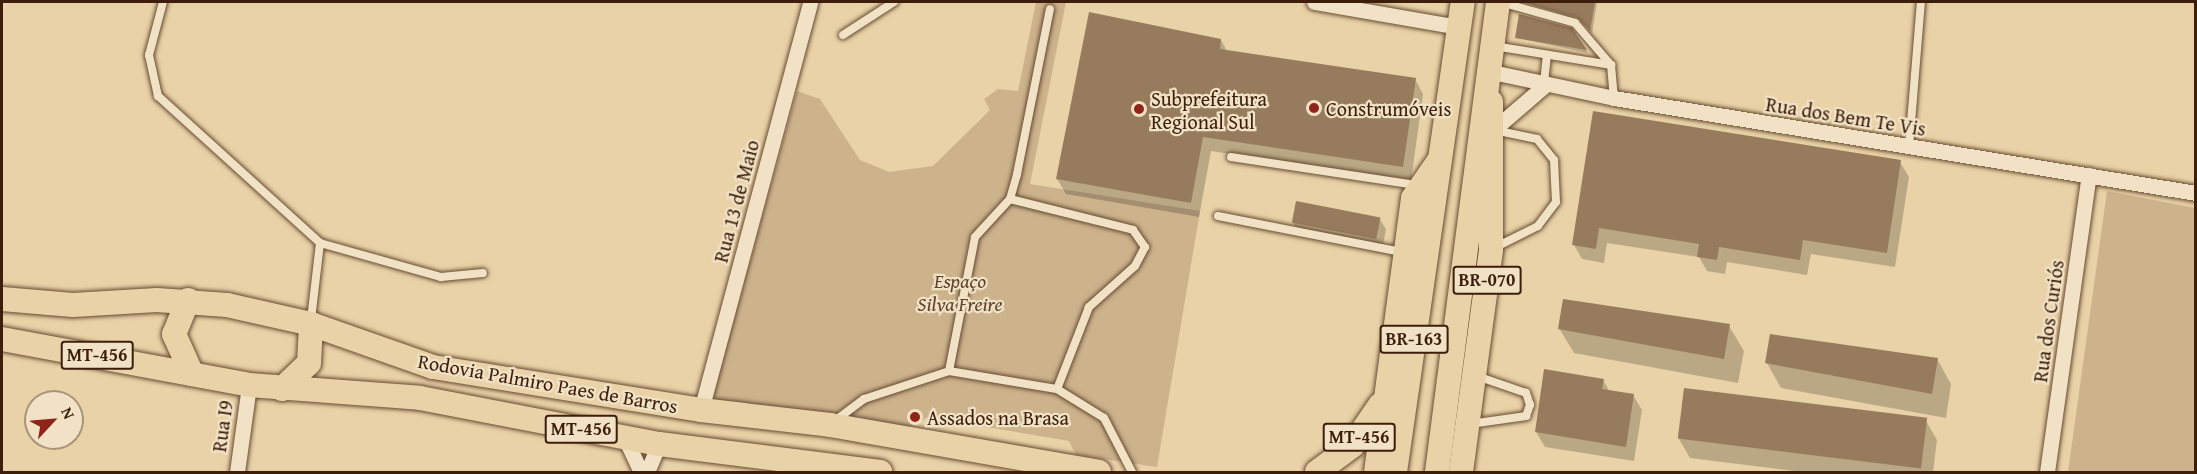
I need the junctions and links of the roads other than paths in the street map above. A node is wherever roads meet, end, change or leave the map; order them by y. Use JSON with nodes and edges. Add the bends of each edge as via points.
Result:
{"nodes":[{"id":1,"x":163,"y":2,"type":"edge"},
{"id":2,"x":810,"y":2,"type":"edge"},
{"id":3,"x":894,"y":2,"type":"edge"},
{"id":4,"x":1314,"y":2,"type":"edge"},
{"id":5,"x":1463,"y":2,"type":"edge"},
{"id":6,"x":1498,"y":2,"type":"edge"},
{"id":7,"x":1921,"y":2,"type":"edge"},
{"id":8,"x":1050,"y":9,"type":"dead end"},
{"id":9,"x":1458,"y":27,"type":"junction"},
{"id":10,"x":843,"y":35,"type":"dead end"},
{"id":11,"x":1493,"y":46,"type":"junction"},
{"id":12,"x":1547,"y":55,"type":"junction"},
{"id":13,"x":1611,"y":65,"type":"junction"},
{"id":14,"x":1491,"y":79,"type":"junction"},
{"id":15,"x":1544,"y":86,"type":"junction"},
{"id":16,"x":1614,"y":98,"type":"junction"},
{"id":17,"x":1493,"y":130,"type":"junction"},
{"id":18,"x":1909,"y":148,"type":"junction"},
{"id":19,"x":1231,"y":157,"type":"dead end"},
{"id":20,"x":1440,"y":159,"type":"junction"},
{"id":21,"x":2090,"y":175,"type":"junction"},
{"id":22,"x":1417,"y":185,"type":"junction"},
{"id":23,"x":2196,"y":193,"type":"edge"},
{"id":24,"x":1010,"y":199,"type":"junction"},
{"id":25,"x":1218,"y":216,"type":"dead end"},
{"id":26,"x":320,"y":243,"type":"junction"},
{"id":27,"x":1491,"y":249,"type":"junction"},
{"id":28,"x":1405,"y":253,"type":"junction"},
{"id":29,"x":483,"y":273,"type":"dead end"},
{"id":30,"x":2,"y":299,"type":"edge"},
{"id":31,"x":188,"y":300,"type":"junction"},
{"id":32,"x":311,"y":324,"type":"junction"},
{"id":33,"x":2,"y":339,"type":"edge"},
{"id":34,"x":949,"y":371,"type":"junction"},
{"id":35,"x":192,"y":374,"type":"junction"},
{"id":36,"x":1473,"y":374,"type":"junction"},
{"id":37,"x":249,"y":385,"type":"junction"},
{"id":38,"x":282,"y":389,"type":"junction"},
{"id":39,"x":1057,"y":389,"type":"junction"},
{"id":40,"x":1387,"y":389,"type":"junction"},
{"id":41,"x":701,"y":410,"type":"junction"},
{"id":42,"x":1466,"y":424,"type":"junction"},
{"id":43,"x":830,"y":425,"type":"junction"},
{"id":44,"x":625,"y":438,"type":"junction"},
{"id":45,"x":659,"y":444,"type":"junction"},
{"id":46,"x":839,"y":469,"type":"edge"},
{"id":47,"x":237,"y":472,"type":"edge"},
{"id":48,"x":641,"y":472,"type":"edge"},
{"id":49,"x":647,"y":472,"type":"edge"},
{"id":50,"x":880,"y":472,"type":"edge"},
{"id":51,"x":1099,"y":472,"type":"edge"},
{"id":52,"x":1132,"y":472,"type":"edge"},
{"id":53,"x":1317,"y":472,"type":"edge"},
{"id":54,"x":1376,"y":472,"type":"edge"},
{"id":55,"x":1395,"y":472,"type":"edge"},
{"id":56,"x":1437,"y":472,"type":"edge"},
{"id":57,"x":1461,"y":472,"type":"edge"},
{"id":58,"x":2047,"y":472,"type":"edge"}],
"edges":[{"from":1,"to":26,"type":"lane","via":[[149,55],[158,96]]},
{"from":2,"to":41,"type":"street","name":"Rua 13 de Maio"},
{"from":3,"to":10,"type":"lane"},
{"from":4,"to":9,"type":"street"},
{"from":5,"to":9,"type":"main road","number":"BR-163"},
{"from":6,"to":11,"type":"main road","number":"BR-163"},
{"from":6,"to":13,"type":"lane","via":[[1575,23]]},
{"from":7,"to":18,"type":"lane"},
{"from":8,"to":24,"type":"lane"},
{"from":9,"to":20,"type":"main road","number":"BR-163"},
{"from":11,"to":12,"type":"lane"},
{"from":11,"to":14,"type":"main road","number":"BR-163"},
{"from":12,"to":13,"type":"lane"},
{"from":12,"to":15,"type":"lane"},
{"from":13,"to":16,"type":"lane"},
{"from":14,"to":15,"type":"street","name":"Rua dos Bem Te Vis"},
{"from":14,"to":17,"type":"main road","number":"BR-070"},
{"from":14,"to":56,"type":"main road","number":"BR-163"},
{"from":15,"to":16,"type":"street","name":"Rua dos Bem Te Vis"},
{"from":15,"to":17,"type":"street"},
{"from":16,"to":18,"type":"street","name":"Rua dos Bem Te Vis"},
{"from":17,"to":27,"type":"main road","number":"BR-070"},
{"from":17,"to":27,"type":"lane","via":[[1537,139],[1554,160],[1556,202],[1538,226]]},
{"from":18,"to":21,"type":"street","name":"Rua dos Bem Te Vis"},
{"from":19,"to":22,"type":"lane"},
{"from":20,"to":22,"type":"main road"},
{"from":20,"to":55,"type":"main road","number":"BR-163"},
{"from":21,"to":23,"type":"street","name":"Rua dos Bem Te Vis"},
{"from":21,"to":58,"type":"street","name":"Rua dos Curiós"},
{"from":22,"to":28,"type":"main road"},
{"from":24,"to":34,"type":"lane","via":[[975,237]]},
{"from":24,"to":39,"type":"lane","via":[[1133,230],[1145,247],[1135,266],[1089,307]]},
{"from":25,"to":28,"type":"lane"},
{"from":26,"to":29,"type":"lane","via":[[441,277]]},
{"from":26,"to":32,"type":"lane"},
{"from":27,"to":36,"type":"main road","number":"BR-070"},
{"from":28,"to":40,"type":"main road"},
{"from":30,"to":31,"type":"main road","name":"Rodovia Palmiro Paes de Barros","number":"MT-456","via":[[73,305]]},
{"from":31,"to":32,"type":"main road","name":"Rodovia Palmiro Paes de Barros","number":"MT-456"},
{"from":31,"to":35,"type":"main road","via":[[174,334]]},
{"from":32,"to":38,"type":"main road","via":[[309,363]]},
{"from":32,"to":41,"type":"main road","name":"Rodovia Palmiro Paes de Barros","number":"MT-456","via":[[433,367]]},
{"from":33,"to":35,"type":"main road","name":"Rodovia Palmiro Paes de Barros","number":"MT-456"},
{"from":34,"to":39,"type":"lane"},
{"from":34,"to":43,"type":"lane","via":[[864,399]]},
{"from":35,"to":37,"type":"main road","name":"Rodovia Palmiro Paes de Barros","number":"MT-456"},
{"from":36,"to":42,"type":"main road","number":"BR-070"},
{"from":36,"to":42,"type":"lane","via":[[1526,393],[1530,405],[1526,416]]},
{"from":37,"to":38,"type":"main road","name":"Rodovia Palmiro Paes de Barros","number":"MT-456"},
{"from":37,"to":47,"type":"street","name":"Rua I9"},
{"from":38,"to":44,"type":"main road","name":"Rodovia Palmiro Paes de Barros","number":"MT-456","via":[[420,398]]},
{"from":39,"to":52,"type":"lane","via":[[1104,418]]},
{"from":40,"to":53,"type":"main road","number":"MT-456","via":[[1367,428]]},
{"from":40,"to":54,"type":"main road"},
{"from":41,"to":43,"type":"main road","name":"Rodovia Palmiro Paes de Barros","number":"MT-456"},
{"from":42,"to":57,"type":"main road","number":"BR-070"},
{"from":43,"to":51,"type":"main road","name":"Rodovia Palmiro Paes de Barros","number":"MT-456"},
{"from":44,"to":45,"type":"main road","name":"Rodovia Palmiro Paes de Barros","number":"MT-456"},
{"from":44,"to":48,"type":"street"},
{"from":45,"to":46,"type":"main road","name":"Rodovia Palmiro Paes de Barros","number":"MT-456"},
{"from":45,"to":49,"type":"street"},
{"from":46,"to":50,"type":"main road","name":"Rodovia Palmiro Paes de Barros","number":"MT-456"}]}
